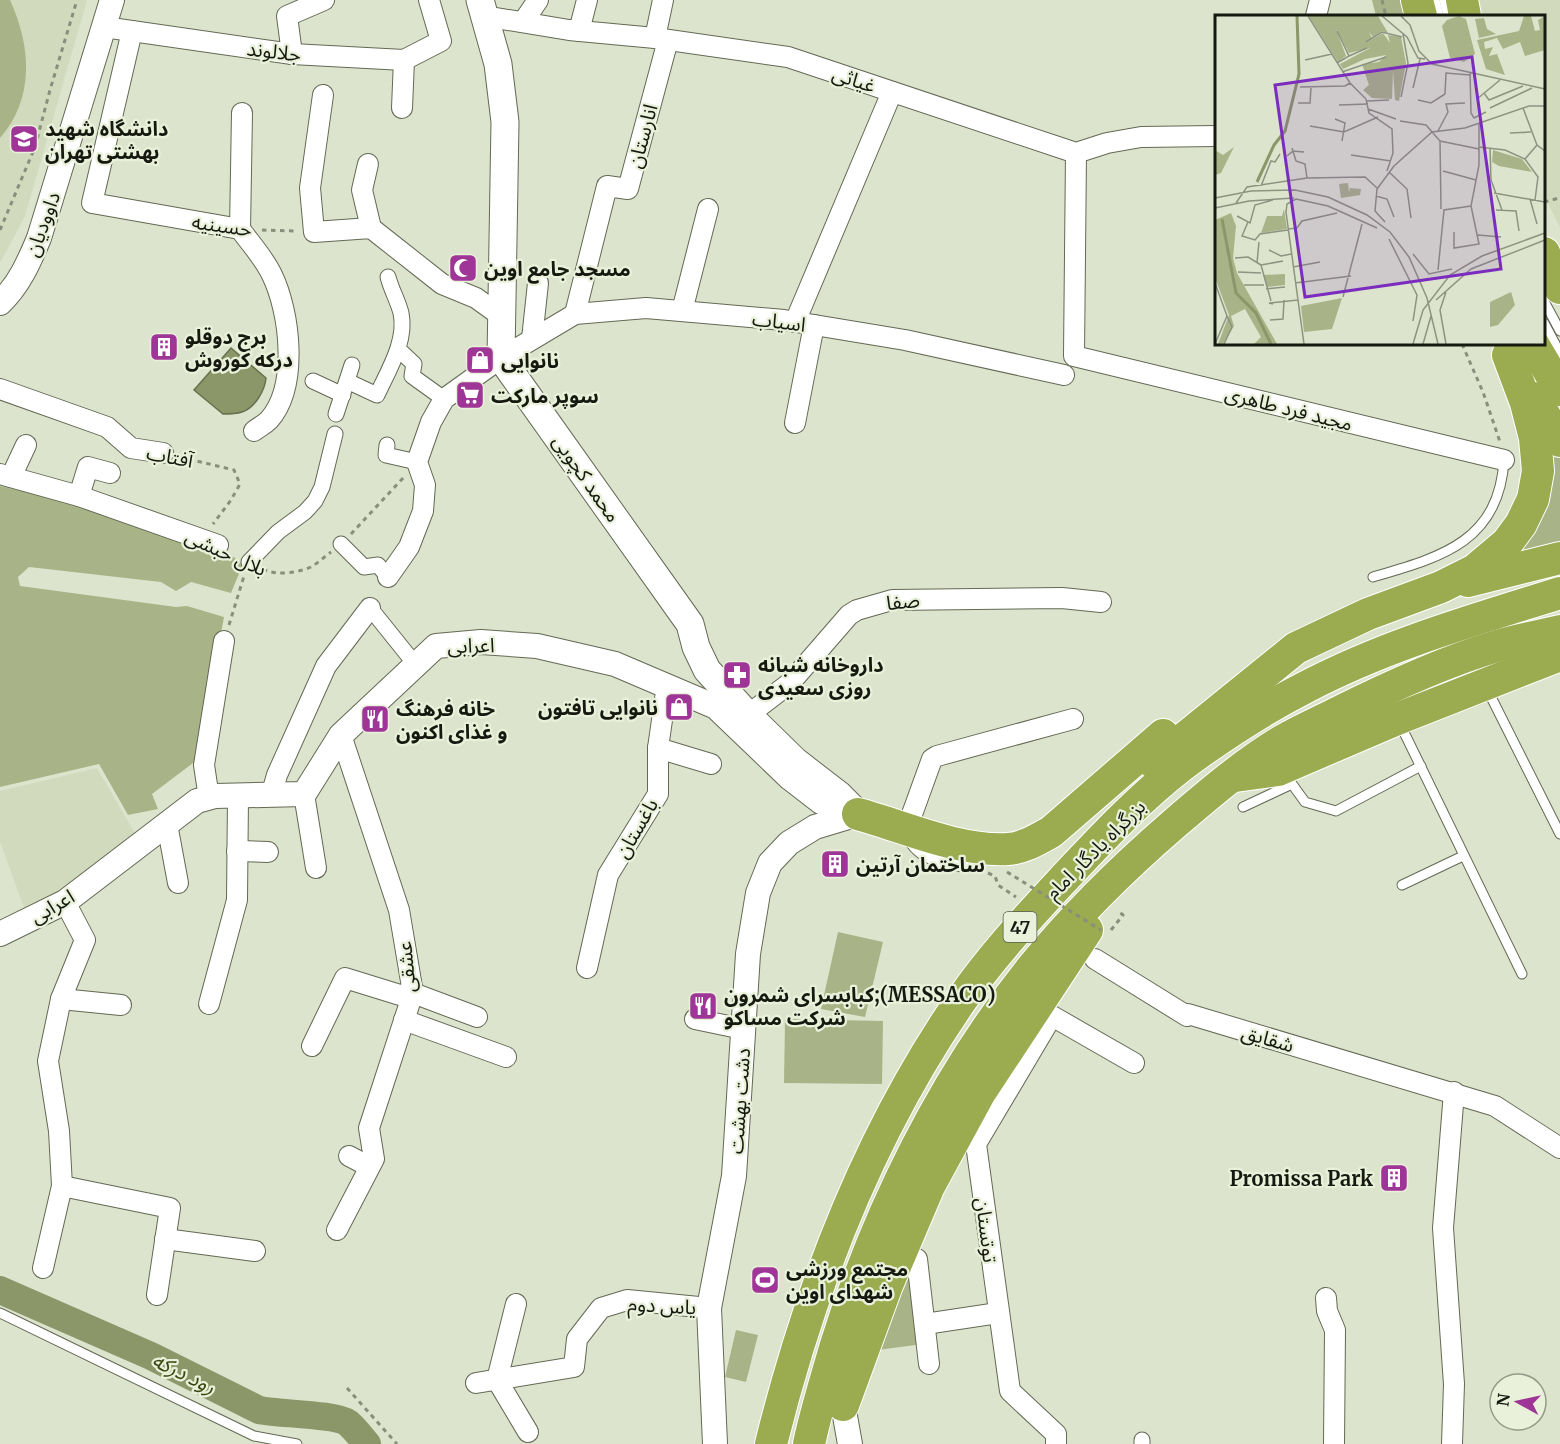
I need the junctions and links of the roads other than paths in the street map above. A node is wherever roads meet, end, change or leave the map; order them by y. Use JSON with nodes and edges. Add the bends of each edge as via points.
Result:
{"nodes":[{"id":1,"x":112,"y":0,"type":"edge"},
{"id":2,"x":429,"y":0,"type":"edge"},
{"id":3,"x":538,"y":0,"type":"edge"},
{"id":4,"x":587,"y":0,"type":"edge"},
{"id":5,"x":663,"y":0,"type":"edge"},
{"id":6,"x":1320,"y":0,"type":"edge"},
{"id":7,"x":1417,"y":0,"type":"edge"},
{"id":8,"x":1435,"y":0,"type":"edge"},
{"id":9,"x":1444,"y":0,"type":"edge"},
{"id":10,"x":1462,"y":0,"type":"edge"},
{"id":11,"x":314,"y":2,"type":"edge"},
{"id":12,"x":482,"y":8,"type":"edge"},
{"id":13,"x":1316,"y":15,"type":"edge"},
{"id":14,"x":1421,"y":15,"type":"edge"},
{"id":15,"x":1439,"y":15,"type":"edge"},
{"id":16,"x":1448,"y":15,"type":"edge"},
{"id":17,"x":1465,"y":15,"type":"edge"},
{"id":18,"x":524,"y":22,"type":"junction"},
{"id":19,"x":104,"y":27,"type":"junction"},
{"id":20,"x":132,"y":31,"type":"junction"},
{"id":21,"x":579,"y":31,"type":"junction"},
{"id":22,"x":661,"y":39,"type":"junction"},
{"id":23,"x":292,"y":54,"type":"junction"},
{"id":24,"x":404,"y":60,"type":"junction"},
{"id":25,"x":892,"y":92,"type":"junction"},
{"id":26,"x":323,"y":95,"type":"dead end"},
{"id":27,"x":402,"y":108,"type":"dead end"},
{"id":28,"x":243,"y":113,"type":"dead end"},
{"id":29,"x":1215,"y":136,"type":"edge"},
{"id":30,"x":1076,"y":153,"type":"junction"},
{"id":31,"x":368,"y":164,"type":"dead end"},
{"id":32,"x":708,"y":209,"type":"dead end"},
{"id":33,"x":371,"y":228,"type":"junction"},
{"id":34,"x":240,"y":229,"type":"junction"},
{"id":35,"x":1545,"y":255,"type":"edge"},
{"id":36,"x":387,"y":277,"type":"dead end"},
{"id":37,"x":538,"y":283,"type":"dead end"},
{"id":38,"x":1560,"y":288,"type":"edge"},
{"id":39,"x":0,"y":303,"type":"edge"},
{"id":40,"x":1545,"y":303,"type":"edge"},
{"id":41,"x":682,"y":311,"type":"junction"},
{"id":42,"x":575,"y":314,"type":"junction"},
{"id":43,"x":501,"y":316,"type":"junction"},
{"id":44,"x":805,"y":324,"type":"junction"},
{"id":45,"x":1545,"y":325,"type":"edge"},
{"id":46,"x":1560,"y":331,"type":"edge"},
{"id":47,"x":532,"y":339,"type":"junction"},
{"id":48,"x":1514,"y":347,"type":"edge"},
{"id":49,"x":398,"y":349,"type":"junction"},
{"id":50,"x":1560,"y":353,"type":"edge"},
{"id":51,"x":501,"y":358,"type":"junction"},
{"id":52,"x":352,"y":365,"type":"dead end"},
{"id":53,"x":1064,"y":375,"type":"dead end"},
{"id":54,"x":314,"y":381,"type":"dead end"},
{"id":55,"x":0,"y":388,"type":"edge"},
{"id":56,"x":345,"y":388,"type":"junction"},
{"id":57,"x":1560,"y":390,"type":"edge"},
{"id":58,"x":444,"y":399,"type":"junction"},
{"id":59,"x":336,"y":414,"type":"dead end"},
{"id":60,"x":795,"y":423,"type":"dead end"},
{"id":61,"x":254,"y":430,"type":"dead end"},
{"id":62,"x":335,"y":434,"type":"dead end"},
{"id":63,"x":1560,"y":441,"type":"edge"},
{"id":64,"x":26,"y":445,"type":"dead end"},
{"id":65,"x":387,"y":445,"type":"dead end"},
{"id":66,"x":163,"y":453,"type":"road end"},
{"id":67,"x":1504,"y":460,"type":"joint"},
{"id":68,"x":417,"y":462,"type":"junction"},
{"id":69,"x":110,"y":473,"type":"dead end"},
{"id":70,"x":6,"y":476,"type":"edge"},
{"id":71,"x":79,"y":496,"type":"junction"},
{"id":72,"x":210,"y":543,"type":"road end"},
{"id":73,"x":341,"y":544,"type":"road end"},
{"id":74,"x":1560,"y":558,"type":"edge"},
{"id":75,"x":249,"y":562,"type":"road end"},
{"id":76,"x":1373,"y":577,"type":"dead end"},
{"id":77,"x":388,"y":578,"type":"joint"},
{"id":78,"x":1441,"y":587,"type":"junction"},
{"id":79,"x":1560,"y":593,"type":"edge"},
{"id":80,"x":1101,"y":602,"type":"dead end"},
{"id":81,"x":370,"y":608,"type":"joint"},
{"id":82,"x":1560,"y":631,"type":"edge"},
{"id":83,"x":224,"y":641,"type":"road end"},
{"id":84,"x":1560,"y":655,"type":"edge"},
{"id":85,"x":415,"y":664,"type":"junction"},
{"id":86,"x":1484,"y":684,"type":"junction"},
{"id":87,"x":667,"y":685,"type":"junction"},
{"id":88,"x":1244,"y":691,"type":"junction"},
{"id":89,"x":748,"y":715,"type":"junction"},
{"id":90,"x":1397,"y":718,"type":"junction"},
{"id":91,"x":1073,"y":719,"type":"dead end"},
{"id":92,"x":341,"y":735,"type":"junction"},
{"id":93,"x":658,"y":748,"type":"junction"},
{"id":94,"x":711,"y":764,"type":"dead end"},
{"id":95,"x":1421,"y":766,"type":"junction"},
{"id":96,"x":1228,"y":777,"type":"junction"},
{"id":97,"x":304,"y":794,"type":"junction"},
{"id":98,"x":238,"y":796,"type":"junction"},
{"id":99,"x":270,"y":796,"type":"junction"},
{"id":100,"x":209,"y":798,"type":"junction"},
{"id":101,"x":1243,"y":807,"type":"dead end"},
{"id":102,"x":858,"y":814,"type":"junction"},
{"id":103,"x":167,"y":824,"type":"junction"},
{"id":104,"x":907,"y":828,"type":"junction"},
{"id":105,"x":1560,"y":834,"type":"edge"},
{"id":106,"x":237,"y":851,"type":"junction"},
{"id":107,"x":268,"y":852,"type":"dead end"},
{"id":108,"x":1136,"y":856,"type":"junction"},
{"id":109,"x":1463,"y":856,"type":"junction"},
{"id":110,"x":973,"y":865,"type":"dead end"},
{"id":111,"x":316,"y":868,"type":"dead end"},
{"id":112,"x":178,"y":883,"type":"dead end"},
{"id":113,"x":1402,"y":885,"type":"dead end"},
{"id":114,"x":1053,"y":890,"type":"junction"},
{"id":115,"x":65,"y":902,"type":"junction"},
{"id":116,"x":0,"y":934,"type":"edge"},
{"id":117,"x":1095,"y":959,"type":"dead end"},
{"id":118,"x":587,"y":968,"type":"dead end"},
{"id":119,"x":1522,"y":974,"type":"dead end"},
{"id":120,"x":413,"y":993,"type":"junction"},
{"id":121,"x":61,"y":999,"type":"junction"},
{"id":122,"x":209,"y":1004,"type":"dead end"},
{"id":123,"x":121,"y":1005,"type":"dead end"},
{"id":124,"x":477,"y":1017,"type":"dead end"},
{"id":125,"x":695,"y":1019,"type":"dead end"},
{"id":126,"x":404,"y":1020,"type":"junction"},
{"id":127,"x":743,"y":1029,"type":"junction"},
{"id":128,"x":312,"y":1046,"type":"dead end"},
{"id":129,"x":506,"y":1057,"type":"dead end"},
{"id":130,"x":1134,"y":1063,"type":"dead end"},
{"id":131,"x":1454,"y":1092,"type":"junction"},
{"id":132,"x":1560,"y":1148,"type":"edge"},
{"id":133,"x":349,"y":1156,"type":"dead end"},
{"id":134,"x":368,"y":1166,"type":"junction"},
{"id":135,"x":62,"y":1186,"type":"junction"},
{"id":136,"x":337,"y":1230,"type":"dead end"},
{"id":137,"x":165,"y":1239,"type":"junction"},
{"id":138,"x":255,"y":1251,"type":"dead end"},
{"id":139,"x":917,"y":1259,"type":"dead end"},
{"id":140,"x":43,"y":1268,"type":"dead end"},
{"id":141,"x":157,"y":1295,"type":"dead end"},
{"id":142,"x":1326,"y":1298,"type":"dead end"},
{"id":143,"x":516,"y":1304,"type":"dead end"},
{"id":144,"x":709,"y":1308,"type":"junction"},
{"id":145,"x":0,"y":1313,"type":"edge"},
{"id":146,"x":998,"y":1313,"type":"junction"},
{"id":147,"x":925,"y":1324,"type":"junction"},
{"id":148,"x":929,"y":1364,"type":"dead end"},
{"id":149,"x":496,"y":1380,"type":"junction"},
{"id":150,"x":476,"y":1383,"type":"dead end"},
{"id":151,"x":843,"y":1405,"type":"junction"},
{"id":152,"x":528,"y":1432,"type":"dead end"},
{"id":153,"x":297,"y":1444,"type":"edge"},
{"id":154,"x":715,"y":1444,"type":"edge"},
{"id":155,"x":771,"y":1444,"type":"edge"},
{"id":156,"x":809,"y":1444,"type":"edge"},
{"id":157,"x":836,"y":1444,"type":"edge"},
{"id":158,"x":850,"y":1444,"type":"edge"},
{"id":159,"x":1056,"y":1444,"type":"edge"},
{"id":160,"x":1334,"y":1444,"type":"edge"},
{"id":161,"x":1452,"y":1444,"type":"edge"}],
"edges":[{"from":1,"to":19,"type":"street","name":"داوودیان"},
{"from":2,"to":24,"type":"street","via":[[441,41]]},
{"from":3,"to":18,"type":"street"},
{"from":4,"to":21,"type":"street"},
{"from":5,"to":22,"type":"street"},
{"from":6,"to":13,"type":"street"},
{"from":7,"to":14,"type":"highway"},
{"from":8,"to":15,"type":"lane"},
{"from":9,"to":16,"type":"lane"},
{"from":10,"to":17,"type":"highway"},
{"from":11,"to":23,"type":"street","via":[[287,16]]},
{"from":12,"to":18,"type":"street","name":"غیاثی"},
{"from":12,"to":43,"type":"main road","via":[[494,43],[505,122],[509,195]]},
{"from":18,"to":21,"type":"street","name":"غیاثی"},
{"from":19,"to":20,"type":"street","name":"جلالوند"},
{"from":19,"to":39,"type":"street","name":"داوودیان","via":[[39,238],[23,273]]},
{"from":20,"to":23,"type":"street","name":"جلالوند"},
{"from":20,"to":34,"type":"street","name":"حسینیه","via":[[92,203]]},
{"from":21,"to":22,"type":"street","name":"غیاثی"},
{"from":22,"to":25,"type":"street","name":"غیاثی","via":[[788,57]]},
{"from":22,"to":42,"type":"street","name":"انارستان","via":[[628,189],[607,186]]},
{"from":23,"to":24,"type":"street","name":"جلالوند"},
{"from":24,"to":27,"type":"street"},
{"from":25,"to":30,"type":"street","name":"غیاثی"},
{"from":25,"to":44,"type":"street"},
{"from":26,"to":33,"type":"street","via":[[310,189],[314,232]]},
{"from":28,"to":34,"type":"street"},
{"from":29,"to":30,"type":"street","via":[[1141,137]]},
{"from":30,"to":67,"type":"street","name":"مجید فرد طاهری","via":[[1074,356]]},
{"from":31,"to":33,"type":"street","via":[[362,190]]},
{"from":32,"to":41,"type":"street"},
{"from":33,"to":43,"type":"street","via":[[442,284],[476,298]]},
{"from":34,"to":61,"type":"street","via":[[272,275],[288,340],[287,371],[279,403],[269,420]]},
{"from":35,"to":38,"type":"highway"},
{"from":36,"to":49,"type":"street","via":[[401,313]]},
{"from":37,"to":47,"type":"street"},
{"from":40,"to":46,"type":"lane"},
{"from":41,"to":42,"type":"street","name":"اسیاب","via":[[646,308]]},
{"from":41,"to":44,"type":"street","name":"اسیاب"},
{"from":42,"to":47,"type":"street","name":"اسیاب"},
{"from":43,"to":51,"type":"main road"},
{"from":44,"to":53,"type":"street","name":"اسیاب","via":[[905,340]]},
{"from":44,"to":60,"type":"street"},
{"from":45,"to":50,"type":"lane"},
{"from":47,"to":51,"type":"street","name":"اسیاب"},
{"from":48,"to":57,"type":"highway"},
{"from":48,"to":63,"type":"highway"},
{"from":48,"to":78,"type":"highway","via":[[1535,438],[1538,471],[1533,499],[1507,543],[1475,570]]},
{"from":49,"to":56,"type":"street","via":[[377,395]]},
{"from":49,"to":58,"type":"street","via":[[414,364],[412,376]]},
{"from":51,"to":58,"type":"street","name":"اسیاب"},
{"from":51,"to":89,"type":"main road","name":"محمد کچویی","via":[[690,624],[707,670]]},
{"from":52,"to":56,"type":"street"},
{"from":54,"to":56,"type":"street"},
{"from":55,"to":66,"type":"street","name":"آفتاب","via":[[107,427],[130,448]]},
{"from":56,"to":59,"type":"street"},
{"from":58,"to":68,"type":"street"},
{"from":62,"to":75,"type":"street","via":[[315,501]]},
{"from":64,"to":70,"type":"street"},
{"from":65,"to":68,"type":"street","via":[[386,455]]},
{"from":67,"to":76,"type":"lane","via":[[1498,498],[1483,525],[1456,548]]},
{"from":68,"to":77,"type":"street","via":[[425,486],[423,511],[409,547]]},
{"from":69,"to":71,"type":"street","via":[[88,467]]},
{"from":70,"to":71,"type":"street","name":"بلال حبشی"},
{"from":71,"to":72,"type":"street","name":"بلال حبشی"},
{"from":73,"to":77,"type":"street","via":[[364,567],[378,565]]},
{"from":74,"to":78,"type":"highway"},
{"from":78,"to":88,"type":"highway","via":[[1368,614],[1296,648]]},
{"from":79,"to":114,"type":"highway","name":"بزرگراه یادگار امام","number":"47","via":[[1379,652],[1305,687],[1181,767],[1110,829]]},
{"from":80,"to":89,"type":"street","name":"صفا","via":[[1062,598],[885,601],[849,615],[790,683]]},
{"from":81,"to":85,"type":"street"},
{"from":81,"to":99,"type":"street","via":[[326,666]]},
{"from":82,"to":96,"type":"highway","name":"بزرگراه یادگار امام","number":"47","via":[[1496,647],[1375,694],[1284,740]]},
{"from":83,"to":100,"type":"street","via":[[204,765]]},
{"from":84,"to":86,"type":"highway"},
{"from":85,"to":87,"type":"street","name":"اعرابی","via":[[436,646],[481,642],[537,646],[615,664]]},
{"from":85,"to":92,"type":"street","name":"اعرابی"},
{"from":86,"to":90,"type":"highway"},
{"from":86,"to":105,"type":"lane"},
{"from":87,"to":93,"type":"street","name":"باغستان"},
{"from":87,"to":102,"type":"street","name":"اعرابی","via":[[716,707],[790,778],[821,802]]},
{"from":88,"to":104,"type":"highway","via":[[1216,692],[1051,832],[1031,843],[1010,849],[979,848],[946,842]]},
{"from":88,"to":114,"type":"highway","via":[[1145,771],[1104,810],[1074,849]]},
{"from":89,"to":102,"type":"main road","name":"محمد کچویی"},
{"from":90,"to":95,"type":"lane"},
{"from":90,"to":96,"type":"highway","via":[[1278,770]]},
{"from":91,"to":104,"type":"street","via":[[932,759]]},
{"from":92,"to":97,"type":"street","name":"اعرابی"},
{"from":92,"to":120,"type":"street","name":"عشقی","via":[[399,910]]},
{"from":93,"to":94,"type":"street"},
{"from":93,"to":118,"type":"street","name":"باغستان","via":[[658,794],[608,875]]},
{"from":95,"to":101,"type":"lane","via":[[1336,811],[1305,802],[1292,784]]},
{"from":95,"to":109,"type":"lane"},
{"from":96,"to":108,"type":"highway","name":"بزرگراه یادگار امام","number":"47"},
{"from":97,"to":99,"type":"street","name":"اعرابی"},
{"from":97,"to":111,"type":"street"},
{"from":98,"to":99,"type":"street","name":"اعرابی"},
{"from":98,"to":100,"type":"street","name":"اعرابی"},
{"from":98,"to":106,"type":"street"},
{"from":100,"to":103,"type":"street","name":"اعرابی","via":[[197,801]]},
{"from":102,"to":104,"type":"highway"},
{"from":102,"to":127,"type":"street","name":"دشت بهشت","via":[[815,827],[789,843],[770,863],[756,903]]},
{"from":103,"to":112,"type":"street"},
{"from":103,"to":115,"type":"street","name":"اعرابی"},
{"from":104,"to":110,"type":"street","via":[[914,845],[928,855],[950,863]]},
{"from":106,"to":107,"type":"street"},
{"from":106,"to":122,"type":"street","via":[[237,900]]},
{"from":108,"to":151,"type":"highway","via":[[979,1094],[935,1176],[887,1285]]},
{"from":108,"to":156,"type":"highway","name":"بزرگراه یادگار امام","number":"47","via":[[1032,968],[987,1029],[942,1102],[894,1191],[852,1293]]},
{"from":109,"to":113,"type":"lane"},
{"from":109,"to":119,"type":"lane"},
{"from":114,"to":155,"type":"highway","name":"بزرگراه یادگار امام","number":"47","via":[[998,951],[962,999],[913,1078],[862,1175],[818,1281]]},
{"from":115,"to":116,"type":"street","name":"اعرابی"},
{"from":115,"to":121,"type":"street","via":[[85,940]]},
{"from":117,"to":131,"type":"street","name":"شقایق","via":[[1187,1016]]},
{"from":120,"to":124,"type":"street"},
{"from":120,"to":126,"type":"street","name":"عشقی"},
{"from":120,"to":128,"type":"street","via":[[400,995],[345,978]]},
{"from":121,"to":123,"type":"street"},
{"from":121,"to":135,"type":"street","via":[[48,1061],[59,1131]]},
{"from":125,"to":127,"type":"street"},
{"from":126,"to":129,"type":"street"},
{"from":126,"to":134,"type":"street","name":"عشقی","via":[[369,1128],[374,1159]]},
{"from":127,"to":144,"type":"street","name":"دشت بهشت","via":[[734,1176]]},
{"from":130,"to":146,"type":"street","name":"توتستان","via":[[1052,1016],[976,1144]]},
{"from":131,"to":132,"type":"street","name":"شقایق","via":[[1495,1106]]},
{"from":131,"to":161,"type":"street","via":[[1443,1228],[1454,1384]]},
{"from":133,"to":134,"type":"street"},
{"from":134,"to":136,"type":"street","name":"عشقی"},
{"from":135,"to":137,"type":"street","via":[[170,1208]]},
{"from":135,"to":140,"type":"street"},
{"from":137,"to":138,"type":"street"},
{"from":137,"to":141,"type":"street"},
{"from":139,"to":147,"type":"street"},
{"from":142,"to":160,"type":"street","via":[[1335,1330]]},
{"from":143,"to":149,"type":"street"},
{"from":144,"to":149,"type":"street","name":"یاس دوم","via":[[627,1300],[601,1308],[577,1339],[574,1366]]},
{"from":144,"to":154,"type":"street","name":"دشت بهشت"},
{"from":145,"to":153,"type":"lane","via":[[254,1436]]},
{"from":146,"to":147,"type":"street"},
{"from":146,"to":159,"type":"street","name":"توتستان","via":[[1010,1391],[1056,1434]]},
{"from":147,"to":148,"type":"street"},
{"from":149,"to":150,"type":"street","name":"یاس دوم"},
{"from":149,"to":152,"type":"street"},
{"from":151,"to":157,"type":"street"},
{"from":151,"to":158,"type":"street"}]}
